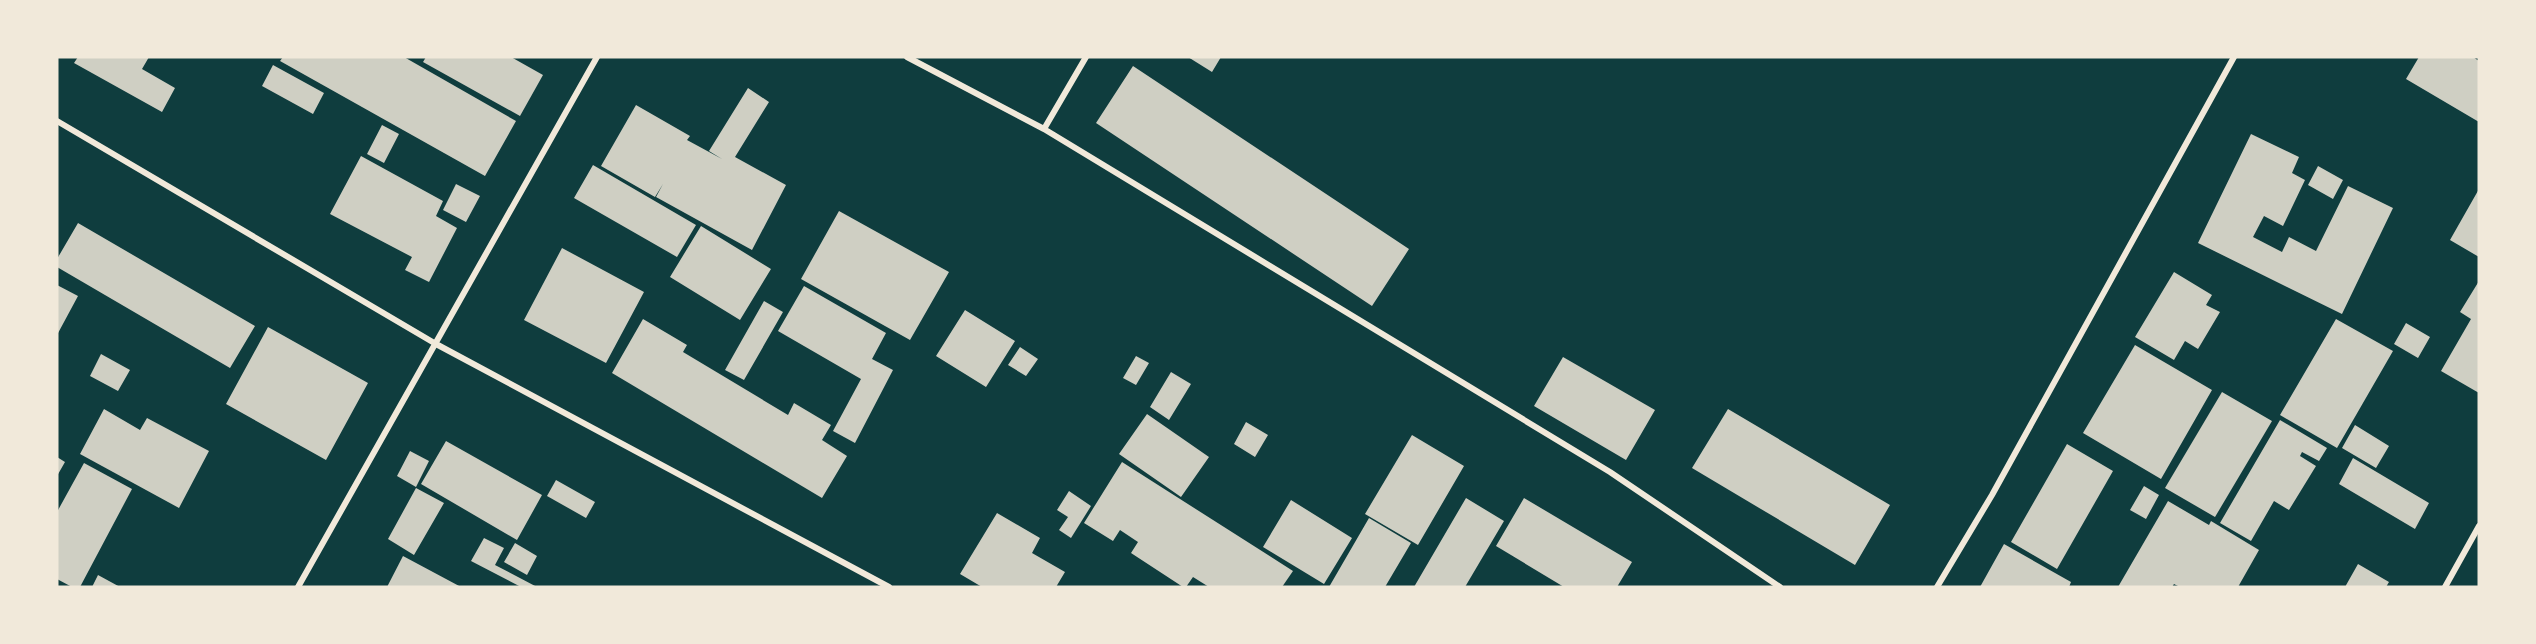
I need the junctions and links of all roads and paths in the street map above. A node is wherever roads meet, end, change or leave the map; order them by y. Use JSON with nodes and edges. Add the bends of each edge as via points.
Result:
{"nodes":[{"id":1,"x":597,"y":57,"type":"edge"},
{"id":2,"x":907,"y":57,"type":"edge"},
{"id":3,"x":1086,"y":57,"type":"edge"},
{"id":4,"x":2234,"y":57,"type":"edge"},
{"id":5,"x":57,"y":122,"type":"edge"},
{"id":6,"x":1044,"y":129,"type":"junction"},
{"id":7,"x":436,"y":344,"type":"junction"},
{"id":8,"x":2479,"y":526,"type":"edge"},
{"id":9,"x":298,"y":587,"type":"edge"},
{"id":10,"x":889,"y":587,"type":"edge"},
{"id":11,"x":1780,"y":587,"type":"edge"},
{"id":12,"x":1937,"y":587,"type":"edge"},
{"id":13,"x":2445,"y":587,"type":"edge"}],
"edges":[{"from":1,"to":7,"type":"street"},
{"from":2,"to":6,"type":"street"},
{"from":3,"to":6,"type":"street"},
{"from":4,"to":12,"type":"street","via":[[1992,495]]},
{"from":5,"to":7,"type":"street"},
{"from":6,"to":11,"type":"street","via":[[1610,472]]},
{"from":7,"to":9,"type":"street"},
{"from":7,"to":10,"type":"street"},
{"from":8,"to":13,"type":"street"}]}
